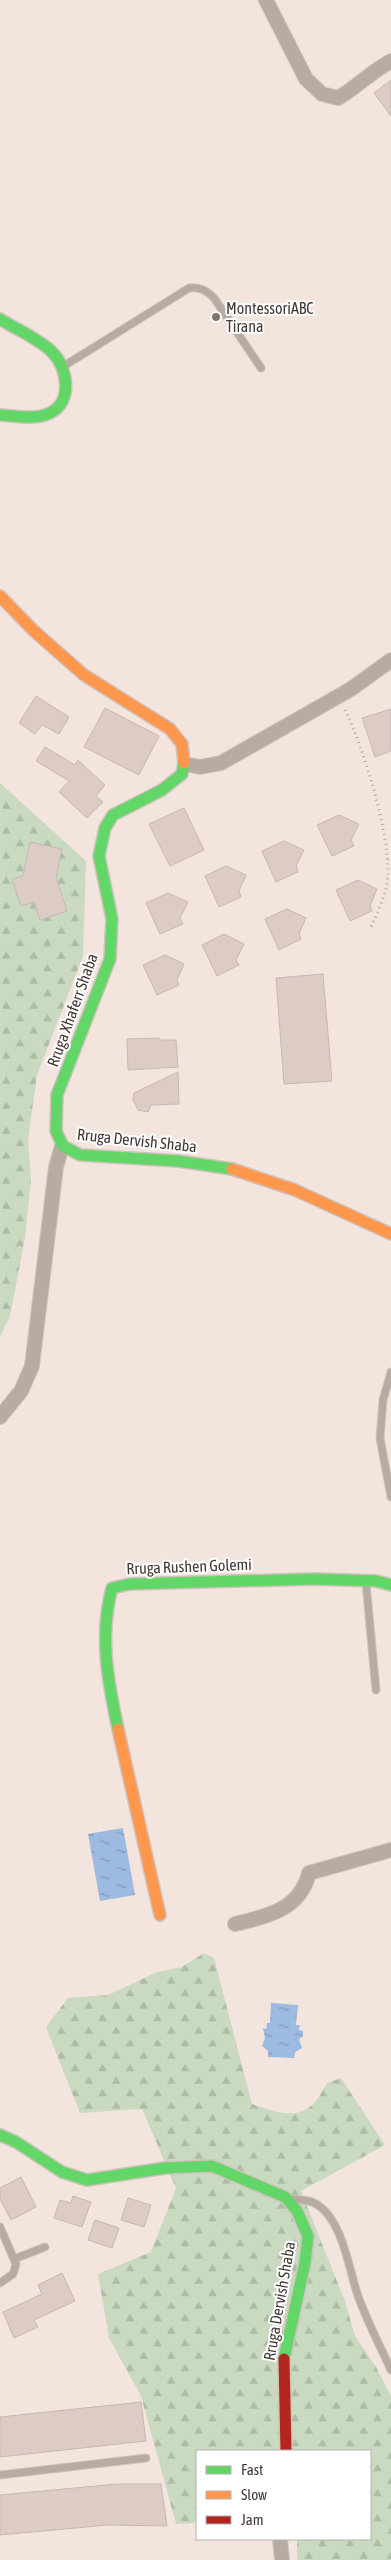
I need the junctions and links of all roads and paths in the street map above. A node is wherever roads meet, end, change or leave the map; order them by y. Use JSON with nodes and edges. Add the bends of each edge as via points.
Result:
{"nodes":[{"id":1,"x":266,"y":0,"type":"edge"},
{"id":2,"x":391,"y":61,"type":"edge"},
{"id":3,"x":0,"y":319,"type":"edge"},
{"id":4,"x":64,"y":366,"type":"junction"},
{"id":5,"x":261,"y":368,"type":"dead end"},
{"id":6,"x":0,"y":415,"type":"edge"},
{"id":7,"x":0,"y":596,"type":"edge"},
{"id":8,"x":391,"y":660,"type":"edge"},
{"id":9,"x":339,"y":696,"type":"junction"},
{"id":10,"x":185,"y":764,"type":"junction"},
{"id":11,"x":370,"y":929,"type":"dead end"},
{"id":12,"x":62,"y":1146,"type":"junction"},
{"id":13,"x":391,"y":1234,"type":"edge"},
{"id":14,"x":391,"y":1372,"type":"edge"},
{"id":15,"x":0,"y":1417,"type":"edge"},
{"id":16,"x":391,"y":1497,"type":"edge"},
{"id":17,"x":366,"y":1581,"type":"junction"},
{"id":18,"x":391,"y":1585,"type":"edge"},
{"id":19,"x":376,"y":1690,"type":"dead end"},
{"id":20,"x":391,"y":1850,"type":"edge"},
{"id":21,"x":160,"y":1914,"type":"dead end"},
{"id":22,"x":235,"y":1924,"type":"dead end"},
{"id":23,"x":0,"y":2134,"type":"edge"},
{"id":24,"x":285,"y":2197,"type":"junction"},
{"id":25,"x":0,"y":2226,"type":"edge"},
{"id":26,"x":45,"y":2246,"type":"dead end"},
{"id":27,"x":14,"y":2259,"type":"junction"},
{"id":28,"x":0,"y":2282,"type":"edge"},
{"id":29,"x":391,"y":2370,"type":"edge"},
{"id":30,"x":286,"y":2450,"type":"edge"},
{"id":31,"x":146,"y":2458,"type":"dead end"},
{"id":32,"x":0,"y":2475,"type":"edge"},
{"id":33,"x":280,"y":2540,"type":"edge"},
{"id":34,"x":282,"y":2560,"type":"edge"}],
"edges":[{"from":1,"to":2,"type":"street","via":[[306,79],[322,94],[338,98]]},
{"from":3,"to":4,"type":"street","via":[[53,353]]},
{"from":4,"to":5,"type":"lane","via":[[188,288],[198,287],[214,298]]},
{"from":4,"to":6,"type":"street","via":[[64,393],[60,404],[50,413]]},
{"from":7,"to":10,"type":"street","via":[[84,675],[181,738]]},
{"from":8,"to":9,"type":"street"},
{"from":9,"to":10,"type":"street","via":[[221,763],[200,767]]},
{"from":9,"to":11,"type":"path","via":[[372,787],[386,842],[388,876],[382,902]]},
{"from":10,"to":12,"type":"street","name":"Rruga Xhaferr Shaba","via":[[182,774],[172,783],[113,815],[105,828],[99,856],[112,919],[110,959],[57,1095],[55,1117]]},
{"from":12,"to":13,"type":"street","name":"Rruga Dervish Shaba","via":[[80,1155],[237,1170]]},
{"from":12,"to":15,"type":"street","name":"Rruga Dervish Shaba","via":[[56,1167],[32,1366],[21,1391]]},
{"from":14,"to":16,"type":"lane","via":[[383,1400],[380,1438]]},
{"from":17,"to":18,"type":"street","name":"Rruga Rushen Golemi"},
{"from":17,"to":19,"type":"lane"},
{"from":17,"to":21,"type":"street","name":"Rruga Rushen Golemi","via":[[314,1579],[130,1584],[112,1588],[104,1617],[110,1690]]},
{"from":20,"to":22,"type":"street","via":[[309,1873],[306,1888],[277,1914]]},
{"from":23,"to":24,"type":"street","via":[[62,2172],[86,2180],[165,2168],[212,2166]]},
{"from":24,"to":29,"type":"lane","via":[[313,2203],[337,2231],[347,2252],[358,2296]]},
{"from":24,"to":30,"type":"street","name":"Rruga Dervish Shaba","via":[[297,2211],[308,2236],[284,2360]]},
{"from":25,"to":27,"type":"lane"},
{"from":26,"to":27,"type":"lane"},
{"from":27,"to":28,"type":"lane","via":[[13,2274]]},
{"from":31,"to":32,"type":"lane"},
{"from":33,"to":34,"type":"street"}]}
